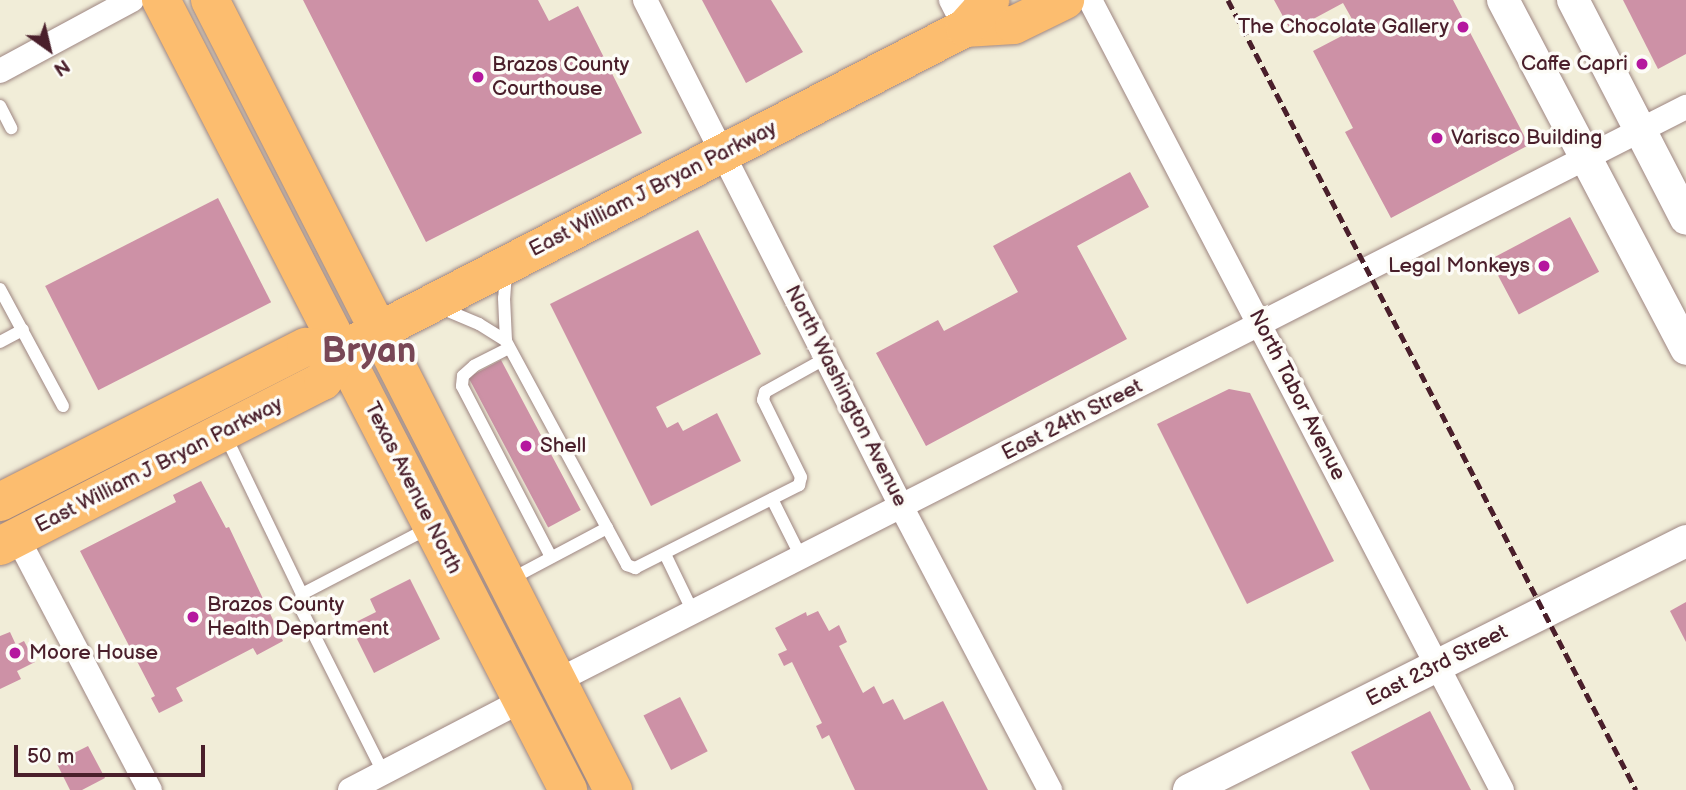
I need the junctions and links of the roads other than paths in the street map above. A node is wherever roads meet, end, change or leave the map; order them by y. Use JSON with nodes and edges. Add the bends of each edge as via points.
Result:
{"nodes":[{"id":1,"x":132,"y":0,"type":"edge"},
{"id":2,"x":161,"y":0,"type":"edge"},
{"id":3,"x":210,"y":0,"type":"edge"},
{"id":4,"x":645,"y":0,"type":"edge"},
{"id":5,"x":990,"y":0,"type":"edge"},
{"id":6,"x":1065,"y":0,"type":"edge"},
{"id":7,"x":1090,"y":0,"type":"edge"},
{"id":8,"x":1503,"y":0,"type":"edge"},
{"id":9,"x":1573,"y":0,"type":"edge"},
{"id":10,"x":958,"y":14,"type":"edge"},
{"id":11,"x":0,"y":71,"type":"edge"},
{"id":12,"x":0,"y":106,"type":"edge"},
{"id":13,"x":1686,"y":107,"type":"edge"},
{"id":14,"x":11,"y":128,"type":"dead end"},
{"id":15,"x":1640,"y":130,"type":"junction"},
{"id":16,"x":722,"y":153,"type":"junction"},
{"id":17,"x":1587,"y":159,"type":"junction"},
{"id":18,"x":1686,"y":219,"type":"edge"},
{"id":19,"x":507,"y":265,"type":"junction"},
{"id":20,"x":0,"y":289,"type":"edge"},
{"id":21,"x":431,"y":304,"type":"junction"},
{"id":22,"x":1260,"y":325,"type":"junction"},
{"id":23,"x":23,"y":330,"type":"junction"},
{"id":24,"x":377,"y":332,"type":"junction"},
{"id":25,"x":0,"y":342,"type":"edge"},
{"id":26,"x":508,"y":345,"type":"junction"},
{"id":27,"x":1686,"y":349,"type":"edge"},
{"id":28,"x":342,"y":350,"type":"junction"},
{"id":29,"x":826,"y":358,"type":"junction"},
{"id":30,"x":64,"y":406,"type":"dead end"},
{"id":31,"x":223,"y":432,"type":"junction"},
{"id":32,"x":772,"y":499,"type":"junction"},
{"id":33,"x":0,"y":501,"type":"edge"},
{"id":34,"x":901,"y":506,"type":"junction"},
{"id":35,"x":433,"y":526,"type":"junction"},
{"id":36,"x":607,"y":528,"type":"junction"},
{"id":37,"x":1686,"y":541,"type":"edge"},
{"id":38,"x":8,"y":542,"type":"edge"},
{"id":39,"x":665,"y":554,"type":"junction"},
{"id":40,"x":551,"y":557,"type":"junction"},
{"id":41,"x":801,"y":557,"type":"junction"},
{"id":42,"x":506,"y":582,"type":"junction"},
{"id":43,"x":302,"y":594,"type":"junction"},
{"id":44,"x":693,"y":612,"type":"junction"},
{"id":45,"x":1437,"y":666,"type":"junction"},
{"id":46,"x":557,"y":681,"type":"junction"},
{"id":47,"x":521,"y":701,"type":"junction"},
{"id":48,"x":383,"y":772,"type":"junction"},
{"id":49,"x":150,"y":790,"type":"edge"},
{"id":50,"x":350,"y":790,"type":"edge"},
{"id":51,"x":568,"y":790,"type":"edge"},
{"id":52,"x":613,"y":790,"type":"edge"},
{"id":53,"x":1049,"y":790,"type":"edge"},
{"id":54,"x":1189,"y":790,"type":"edge"},
{"id":55,"x":1502,"y":790,"type":"edge"}],
"edges":[{"from":1,"to":11,"type":"street"},
{"from":2,"to":28,"type":"main road","name":"Texas Avenue North"},
{"from":3,"to":24,"type":"main road","name":"Texas Avenue North"},
{"from":4,"to":16,"type":"street","name":"North Washington Avenue"},
{"from":5,"to":10,"type":"main road","name":"East William J Bryan Parkway"},
{"from":6,"to":10,"type":"main road","name":"East William J Bryan Parkway","via":[[1014,25]]},
{"from":7,"to":22,"type":"street","name":"North Tabor Avenue"},
{"from":8,"to":17,"type":"street"},
{"from":9,"to":15,"type":"street"},
{"from":10,"to":16,"type":"main road","name":"East William J Bryan Parkway"},
{"from":12,"to":14,"type":"lane"},
{"from":13,"to":15,"type":"street","name":"East 24th Street"},
{"from":15,"to":17,"type":"street","name":"East 24th Street"},
{"from":15,"to":18,"type":"street"},
{"from":16,"to":19,"type":"main road","name":"East William J Bryan Parkway"},
{"from":16,"to":29,"type":"street","name":"North Washington Avenue"},
{"from":17,"to":22,"type":"street","name":"East 24th Street"},
{"from":17,"to":27,"type":"street"},
{"from":19,"to":21,"type":"main road","name":"East William J Bryan Parkway"},
{"from":19,"to":26,"type":"lane"},
{"from":20,"to":23,"type":"lane"},
{"from":21,"to":24,"type":"main road","name":"East William J Bryan Parkway"},
{"from":21,"to":26,"type":"lane","via":[[479,324]]},
{"from":22,"to":34,"type":"street","name":"East 24th Street"},
{"from":22,"to":45,"type":"street","name":"North Tabor Avenue"},
{"from":23,"to":25,"type":"lane"},
{"from":23,"to":30,"type":"lane"},
{"from":24,"to":28,"type":"main road","name":"East William J Bryan Parkway"},
{"from":24,"to":42,"type":"main road","name":"Texas Avenue North"},
{"from":26,"to":36,"type":"lane","via":[[519,381],[573,481]]},
{"from":26,"to":40,"type":"lane","via":[[474,366],[463,376],[462,386],[477,404],[514,473]]},
{"from":28,"to":31,"type":"main road","name":"East William J Bryan Parkway","via":[[323,381]]},
{"from":28,"to":33,"type":"main road","name":"East William J Bryan Parkway","via":[[306,347]]},
{"from":28,"to":35,"type":"main road","name":"Texas Avenue North"},
{"from":29,"to":32,"type":"lane","via":[[765,392],[763,400],[801,477],[799,485]]},
{"from":29,"to":34,"type":"street","name":"North Washington Avenue"},
{"from":31,"to":38,"type":"main road","name":"East William J Bryan Parkway"},
{"from":31,"to":43,"type":"lane"},
{"from":32,"to":39,"type":"lane"},
{"from":32,"to":41,"type":"lane"},
{"from":34,"to":41,"type":"street","name":"East 24th Street"},
{"from":34,"to":53,"type":"street","name":"North Washington Avenue"},
{"from":35,"to":43,"type":"lane"},
{"from":35,"to":47,"type":"main road","name":"Texas Avenue North"},
{"from":36,"to":39,"type":"lane","via":[[627,565],[635,568]]},
{"from":36,"to":40,"type":"lane"},
{"from":37,"to":45,"type":"street","name":"East 23rd Street"},
{"from":38,"to":49,"type":"street"},
{"from":39,"to":44,"type":"lane"},
{"from":40,"to":42,"type":"lane"},
{"from":41,"to":44,"type":"street","name":"East 24th Street"},
{"from":42,"to":46,"type":"main road","name":"Texas Avenue North"},
{"from":43,"to":48,"type":"lane","via":[[299,605]]},
{"from":44,"to":46,"type":"street","name":"East 24th Street"},
{"from":45,"to":54,"type":"street","name":"East 23rd Street"},
{"from":45,"to":55,"type":"street","name":"North Tabor Avenue"},
{"from":46,"to":52,"type":"main road","name":"Texas Avenue North"},
{"from":47,"to":48,"type":"street"},
{"from":47,"to":51,"type":"main road","name":"Texas Avenue North"},
{"from":48,"to":50,"type":"street"}]}
